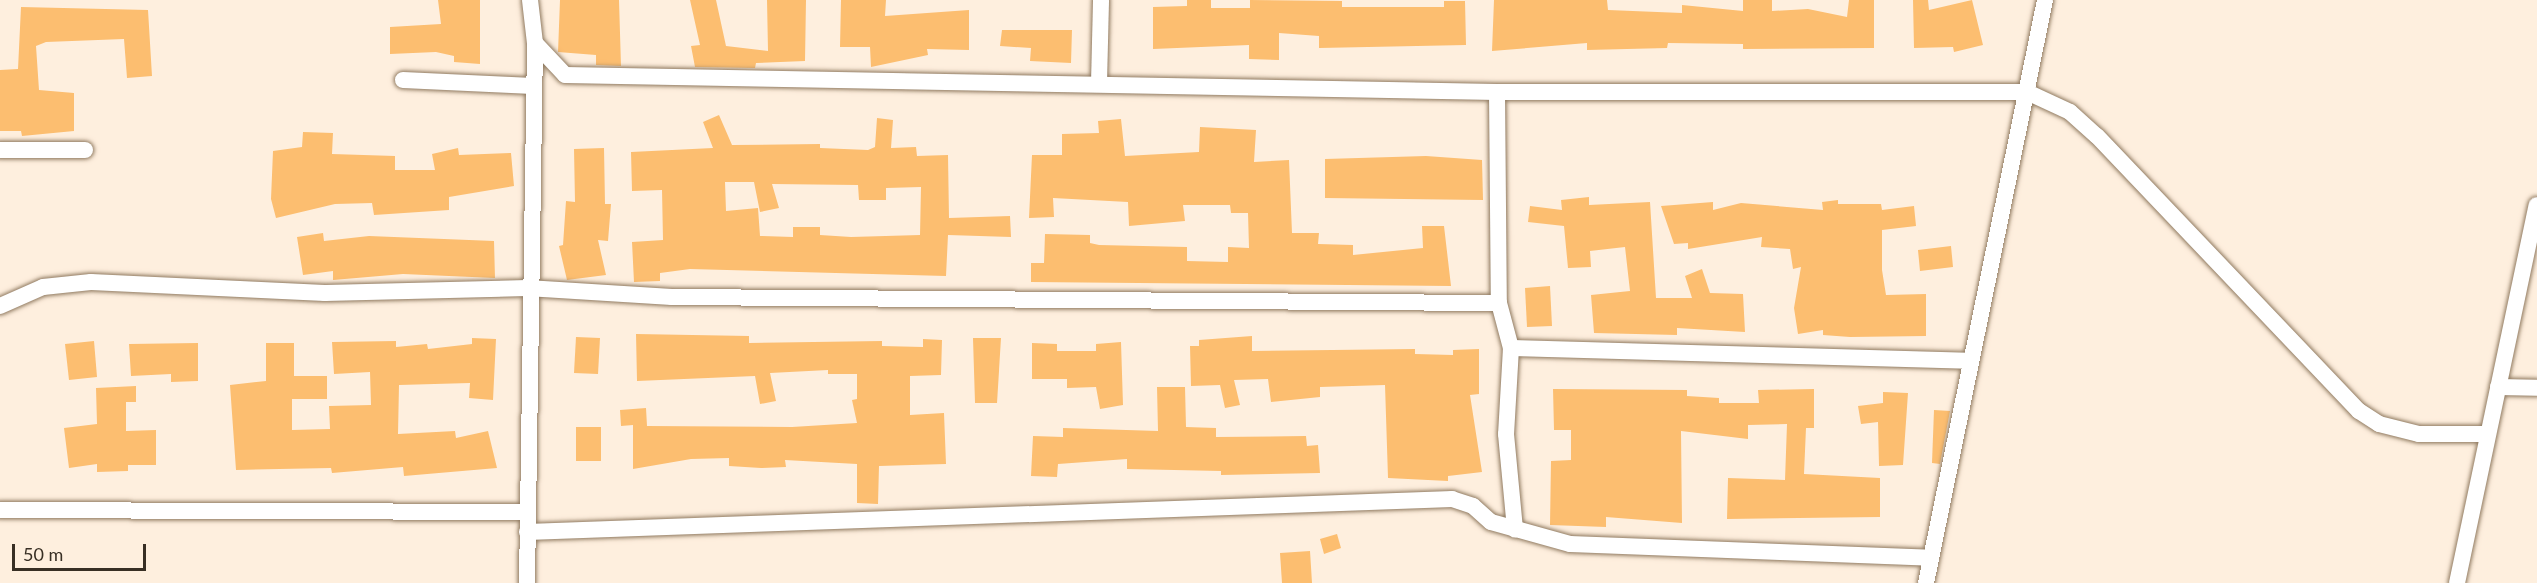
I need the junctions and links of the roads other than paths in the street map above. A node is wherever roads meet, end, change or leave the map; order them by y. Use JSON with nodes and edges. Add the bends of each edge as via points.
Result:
{"nodes":[{"id":1,"x":530,"y":0,"type":"edge"},
{"id":2,"x":1101,"y":0,"type":"edge"},
{"id":3,"x":2045,"y":0,"type":"edge"},
{"id":4,"x":535,"y":43,"type":"junction"},
{"id":5,"x":403,"y":80,"type":"dead end"},
{"id":6,"x":1099,"y":83,"type":"junction"},
{"id":7,"x":533,"y":86,"type":"junction"},
{"id":8,"x":1497,"y":92,"type":"junction"},
{"id":9,"x":2026,"y":92,"type":"junction"},
{"id":10,"x":0,"y":150,"type":"edge"},
{"id":11,"x":85,"y":150,"type":"dead end"},
{"id":12,"x":2537,"y":206,"type":"edge"},
{"id":13,"x":527,"y":288,"type":"junction"},
{"id":14,"x":1499,"y":303,"type":"junction"},
{"id":15,"x":0,"y":306,"type":"edge"},
{"id":16,"x":1511,"y":348,"type":"junction"},
{"id":17,"x":1969,"y":361,"type":"junction"},
{"id":18,"x":2498,"y":387,"type":"junction"},
{"id":19,"x":2537,"y":388,"type":"edge"},
{"id":20,"x":2487,"y":435,"type":"junction"},
{"id":21,"x":0,"y":510,"type":"edge"},
{"id":22,"x":526,"y":512,"type":"junction"},
{"id":23,"x":1515,"y":530,"type":"junction"},
{"id":24,"x":527,"y":532,"type":"junction"},
{"id":25,"x":1931,"y":558,"type":"junction"},
{"id":26,"x":527,"y":583,"type":"edge"},
{"id":27,"x":1926,"y":583,"type":"edge"},
{"id":28,"x":2457,"y":583,"type":"edge"}],
"edges":[{"from":1,"to":4,"type":"street"},
{"from":2,"to":6,"type":"street"},
{"from":3,"to":9,"type":"street"},
{"from":4,"to":6,"type":"street","via":[[565,75]]},
{"from":4,"to":7,"type":"street"},
{"from":5,"to":7,"type":"street"},
{"from":6,"to":8,"type":"street"},
{"from":7,"to":13,"type":"street"},
{"from":8,"to":9,"type":"street"},
{"from":8,"to":14,"type":"street"},
{"from":9,"to":17,"type":"street"},
{"from":9,"to":20,"type":"street","via":[[2070,112],[2097,136],[2359,411],[2379,424],[2419,434]]},
{"from":10,"to":11,"type":"street"},
{"from":12,"to":18,"type":"street"},
{"from":13,"to":14,"type":"street","via":[[672,297]]},
{"from":13,"to":15,"type":"street","via":[[315,292],[91,282],[43,287]]},
{"from":13,"to":22,"type":"street"},
{"from":14,"to":16,"type":"street"},
{"from":16,"to":17,"type":"street"},
{"from":16,"to":23,"type":"street","via":[[1506,434]]},
{"from":17,"to":25,"type":"street"},
{"from":18,"to":19,"type":"street"},
{"from":18,"to":20,"type":"street"},
{"from":20,"to":28,"type":"street"},
{"from":21,"to":22,"type":"street"},
{"from":22,"to":24,"type":"street"},
{"from":23,"to":24,"type":"street","via":[[1452,499]]},
{"from":23,"to":25,"type":"street","via":[[1570,544]]},
{"from":24,"to":26,"type":"street"},
{"from":25,"to":27,"type":"street"}]}
